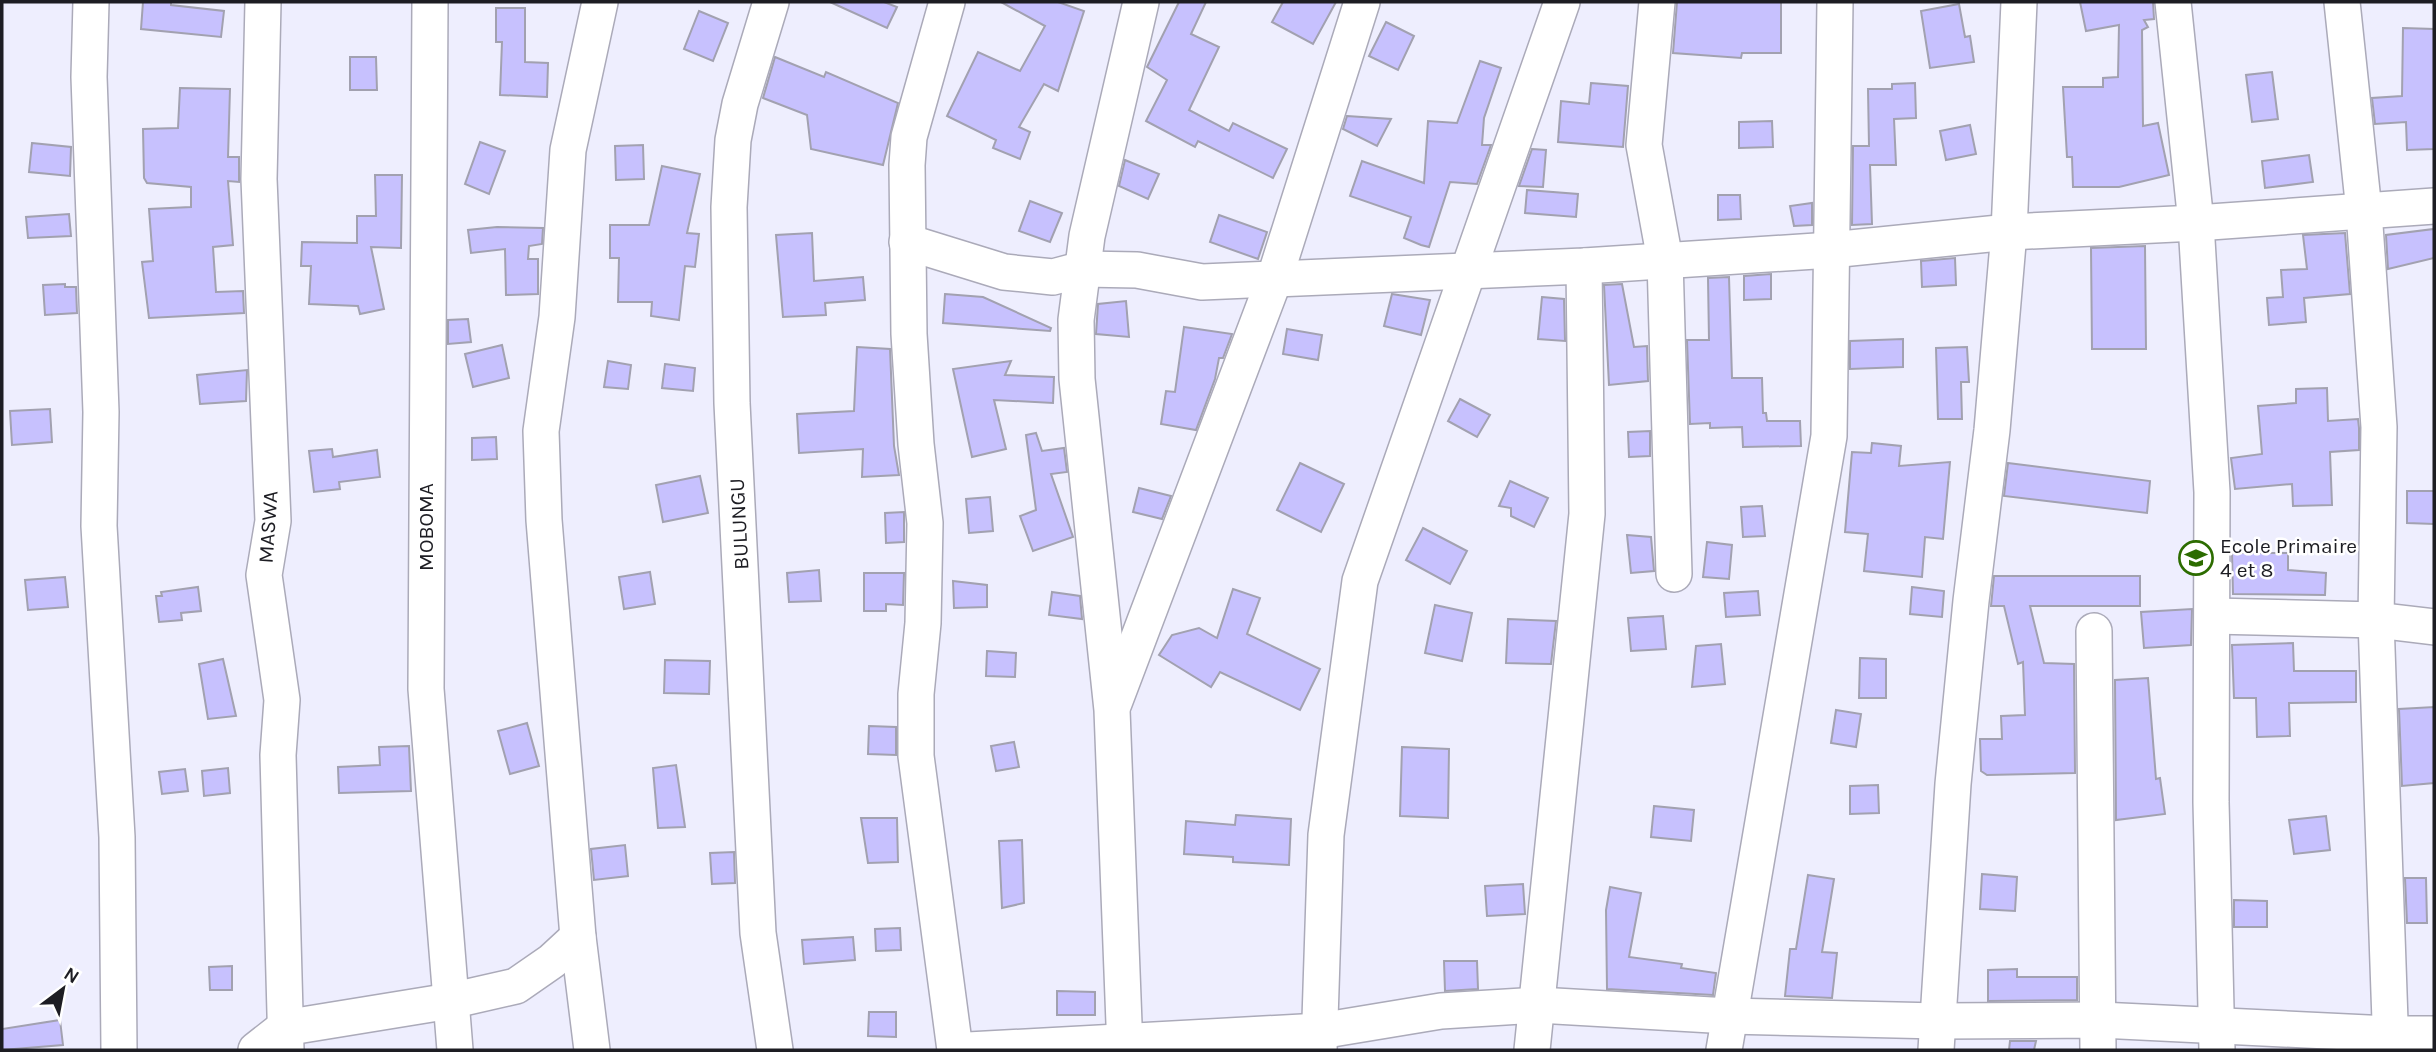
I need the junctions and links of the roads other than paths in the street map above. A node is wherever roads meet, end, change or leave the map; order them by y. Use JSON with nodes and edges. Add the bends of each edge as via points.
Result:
{"nodes":[{"id":1,"x":91,"y":2,"type":"edge"},
{"id":2,"x":263,"y":2,"type":"edge"},
{"id":3,"x":430,"y":2,"type":"edge"},
{"id":4,"x":600,"y":2,"type":"edge"},
{"id":5,"x":771,"y":2,"type":"edge"},
{"id":6,"x":947,"y":2,"type":"edge"},
{"id":7,"x":1140,"y":2,"type":"edge"},
{"id":8,"x":1362,"y":2,"type":"edge"},
{"id":9,"x":1562,"y":2,"type":"edge"},
{"id":10,"x":1657,"y":2,"type":"edge"},
{"id":11,"x":1835,"y":2,"type":"edge"},
{"id":12,"x":2019,"y":2,"type":"edge"},
{"id":13,"x":2173,"y":2,"type":"edge"},
{"id":14,"x":2342,"y":2,"type":"edge"},
{"id":15,"x":2434,"y":206,"type":"edge"},
{"id":16,"x":2364,"y":211,"type":"junction"},
{"id":17,"x":2196,"y":223,"type":"junction"},
{"id":18,"x":2009,"y":232,"type":"junction"},
{"id":19,"x":907,"y":242,"type":"junction"},
{"id":20,"x":1831,"y":250,"type":"junction"},
{"id":21,"x":1665,"y":260,"type":"junction"},
{"id":22,"x":1584,"y":266,"type":"junction"},
{"id":23,"x":1083,"y":269,"type":"junction"},
{"id":24,"x":1467,"y":270,"type":"junction"},
{"id":25,"x":1274,"y":280,"type":"junction"},
{"id":26,"x":1674,"y":574,"type":"dead end"},
{"id":27,"x":2213,"y":616,"type":"junction"},
{"id":28,"x":2375,"y":620,"type":"junction"},
{"id":29,"x":2434,"y":627,"type":"edge"},
{"id":30,"x":2094,"y":631,"type":"dead end"},
{"id":31,"x":1112,"y":710,"type":"junction"},
{"id":32,"x":578,"y":937,"type":"junction"},
{"id":33,"x":450,"y":1001,"type":"junction"},
{"id":34,"x":1538,"y":1005,"type":"junction"},
{"id":35,"x":1729,"y":1016,"type":"junction"},
{"id":36,"x":2434,"y":1034,"type":"edge"},
{"id":37,"x":1937,"y":1035,"type":"edge"},
{"id":38,"x":2099,"y":1035,"type":"edge"},
{"id":39,"x":2217,"y":1037,"type":"edge"},
{"id":40,"x":285,"y":1039,"type":"edge"},
{"id":41,"x":1320,"y":1041,"type":"edge"},
{"id":42,"x":2390,"y":1042,"type":"edge"},
{"id":43,"x":1124,"y":1045,"type":"edge"},
{"id":44,"x":119,"y":1050,"type":"edge"},
{"id":45,"x":256,"y":1050,"type":"edge"},
{"id":46,"x":455,"y":1050,"type":"edge"},
{"id":47,"x":592,"y":1050,"type":"edge"},
{"id":48,"x":775,"y":1050,"type":"edge"},
{"id":49,"x":955,"y":1050,"type":"edge"},
{"id":50,"x":968,"y":1050,"type":"edge"},
{"id":51,"x":1532,"y":1050,"type":"edge"},
{"id":52,"x":1724,"y":1050,"type":"edge"}],
"edges":[{"from":1,"to":44,"type":"street","via":[[89,77],[101,412],[99,526],[117,837]]},
{"from":2,"to":40,"type":"street","name":"MASWA","via":[[259,179],[272,521],[264,575],[282,700],[278,755]]},
{"from":3,"to":33,"type":"street","name":"MOBOMA","via":[[426,689]]},
{"from":4,"to":32,"type":"street","via":[[568,150],[557,317],[541,431]]},
{"from":5,"to":48,"type":"street","name":"BULUNGU","via":[[740,104],[729,207],[732,403],[758,933]]},
{"from":6,"to":19,"type":"street","via":[[909,137]]},
{"from":7,"to":23,"type":"street"},
{"from":8,"to":25,"type":"street"},
{"from":9,"to":24,"type":"street"},
{"from":10,"to":21,"type":"street","via":[[1644,145]]},
{"from":11,"to":20,"type":"street"},
{"from":12,"to":18,"type":"street"},
{"from":13,"to":17,"type":"street"},
{"from":14,"to":16,"type":"street"},
{"from":15,"to":16,"type":"street"},
{"from":16,"to":17,"type":"street"},
{"from":16,"to":28,"type":"street","via":[[2379,428]]},
{"from":17,"to":18,"type":"street"},
{"from":17,"to":27,"type":"street","via":[[2212,492]]},
{"from":18,"to":20,"type":"street"},
{"from":18,"to":37,"type":"street","via":[[1953,784]]},
{"from":19,"to":23,"type":"street","via":[[1004,272],[1053,277]]},
{"from":19,"to":49,"type":"street","via":[[916,444],[925,523],[916,756]]},
{"from":20,"to":21,"type":"street"},
{"from":20,"to":35,"type":"street","via":[[1829,436]]},
{"from":21,"to":22,"type":"street"},
{"from":21,"to":26,"type":"street"},
{"from":22,"to":24,"type":"street"},
{"from":22,"to":34,"type":"street","via":[[1587,514]]},
{"from":23,"to":25,"type":"street","via":[[1137,270],[1202,282]]},
{"from":23,"to":31,"type":"street","via":[[1076,320],[1077,379]]},
{"from":24,"to":25,"type":"street"},
{"from":24,"to":41,"type":"street","via":[[1360,581],[1326,835]]},
{"from":25,"to":31,"type":"street"},
{"from":27,"to":28,"type":"street"},
{"from":27,"to":39,"type":"street","via":[[2211,803]]},
{"from":28,"to":29,"type":"street"},
{"from":28,"to":42,"type":"street"},
{"from":30,"to":38,"type":"street"},
{"from":31,"to":43,"type":"street"},
{"from":32,"to":33,"type":"street","via":[[516,986]]},
{"from":32,"to":47,"type":"street"},
{"from":33,"to":40,"type":"street"},
{"from":33,"to":46,"type":"street","name":"MOBOMA"},
{"from":34,"to":35,"type":"street"},
{"from":34,"to":41,"type":"street","via":[[1441,1011]]},
{"from":34,"to":51,"type":"street"},
{"from":35,"to":37,"type":"street"},
{"from":35,"to":52,"type":"street"},
{"from":36,"to":42,"type":"street"},
{"from":37,"to":38,"type":"street"},
{"from":38,"to":39,"type":"street"},
{"from":39,"to":42,"type":"street"},
{"from":40,"to":45,"type":"street"},
{"from":41,"to":43,"type":"street"},
{"from":43,"to":50,"type":"street"}]}
